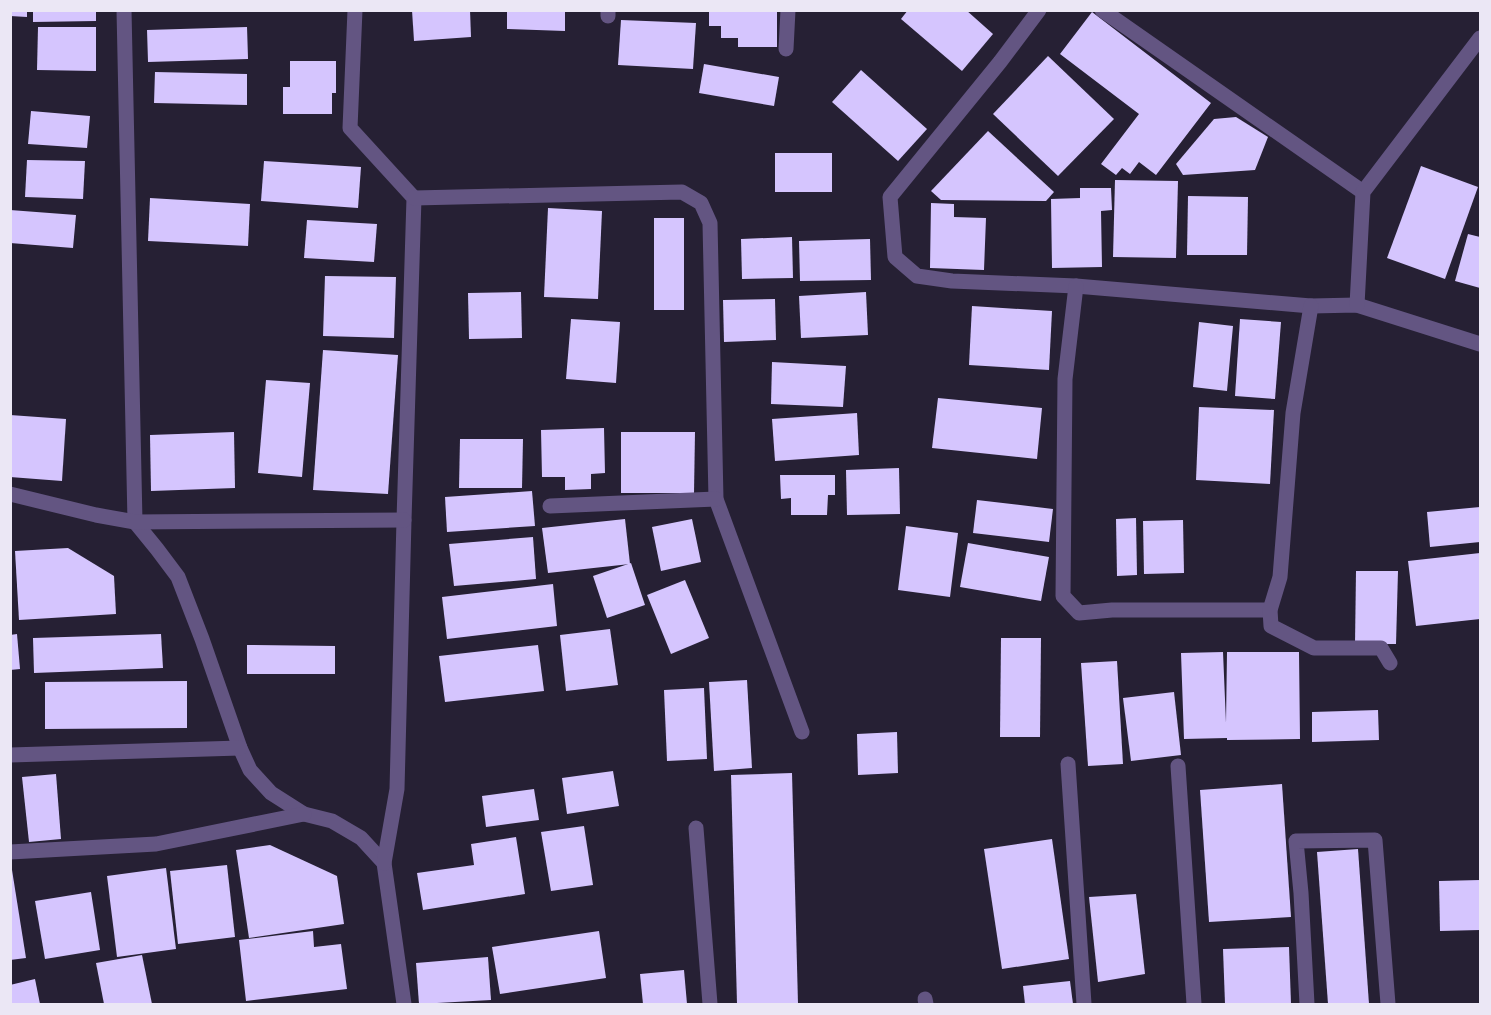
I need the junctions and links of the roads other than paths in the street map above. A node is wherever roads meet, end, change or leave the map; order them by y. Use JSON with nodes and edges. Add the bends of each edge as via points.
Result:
{"nodes":[{"id":1,"x":124,"y":10,"type":"edge"},
{"id":2,"x":355,"y":10,"type":"edge"},
{"id":3,"x":788,"y":10,"type":"edge"},
{"id":4,"x":1039,"y":10,"type":"edge"},
{"id":5,"x":1102,"y":10,"type":"edge"},
{"id":6,"x":1480,"y":38,"type":"edge"},
{"id":7,"x":786,"y":50,"type":"dead end"},
{"id":8,"x":1363,"y":192,"type":"junction"},
{"id":9,"x":414,"y":198,"type":"junction"},
{"id":10,"x":1077,"y":286,"type":"junction"},
{"id":11,"x":1357,"y":305,"type":"junction"},
{"id":12,"x":1311,"y":306,"type":"junction"},
{"id":13,"x":1480,"y":345,"type":"edge"},
{"id":14,"x":10,"y":494,"type":"edge"},
{"id":15,"x":716,"y":499,"type":"junction"},
{"id":16,"x":550,"y":506,"type":"dead end"},
{"id":17,"x":404,"y":520,"type":"junction"},
{"id":18,"x":135,"y":522,"type":"junction"},
{"id":19,"x":1270,"y":610,"type":"junction"},
{"id":20,"x":1390,"y":663,"type":"dead end"},
{"id":21,"x":802,"y":732,"type":"dead end"},
{"id":22,"x":240,"y":748,"type":"junction"},
{"id":23,"x":10,"y":754,"type":"edge"},
{"id":24,"x":1068,"y":764,"type":"dead end"},
{"id":25,"x":1178,"y":766,"type":"dead end"},
{"id":26,"x":304,"y":814,"type":"junction"},
{"id":27,"x":696,"y":828,"type":"dead end"},
{"id":28,"x":10,"y":852,"type":"edge"},
{"id":29,"x":384,"y":863,"type":"junction"},
{"id":30,"x":404,"y":1005,"type":"edge"},
{"id":31,"x":710,"y":1005,"type":"edge"},
{"id":32,"x":1084,"y":1005,"type":"edge"},
{"id":33,"x":1194,"y":1005,"type":"edge"},
{"id":34,"x":1307,"y":1005,"type":"edge"},
{"id":35,"x":1388,"y":1005,"type":"edge"}],
"edges":[{"from":1,"to":18,"type":"street"},
{"from":2,"to":9,"type":"street","via":[[350,128]]},
{"from":3,"to":7,"type":"street"},
{"from":4,"to":10,"type":"street","via":[[890,197],[895,257],[917,276]]},
{"from":5,"to":8,"type":"street"},
{"from":6,"to":8,"type":"street"},
{"from":8,"to":11,"type":"street"},
{"from":9,"to":15,"type":"street","via":[[682,192],[701,203],[710,223]]},
{"from":9,"to":17,"type":"street"},
{"from":10,"to":12,"type":"street"},
{"from":10,"to":19,"type":"street","via":[[1065,379],[1063,596],[1079,613]]},
{"from":11,"to":12,"type":"street"},
{"from":11,"to":13,"type":"street"},
{"from":12,"to":19,"type":"street","via":[[1293,413],[1280,577]]},
{"from":14,"to":18,"type":"street"},
{"from":15,"to":16,"type":"street"},
{"from":15,"to":21,"type":"street"},
{"from":17,"to":18,"type":"street"},
{"from":17,"to":29,"type":"street","via":[[397,789]]},
{"from":18,"to":22,"type":"street","via":[[178,577]]},
{"from":19,"to":20,"type":"street","via":[[1271,626],[1314,648],[1382,648]]},
{"from":22,"to":23,"type":"street"},
{"from":22,"to":26,"type":"street","via":[[250,770],[271,793]]},
{"from":24,"to":32,"type":"street"},
{"from":25,"to":33,"type":"street"},
{"from":26,"to":28,"type":"street","via":[[156,844]]},
{"from":26,"to":29,"type":"street","via":[[332,821],[361,838]]},
{"from":27,"to":31,"type":"street"},
{"from":29,"to":30,"type":"street"},
{"from":34,"to":35,"type":"street","via":[[1296,841],[1375,840]]}]}
